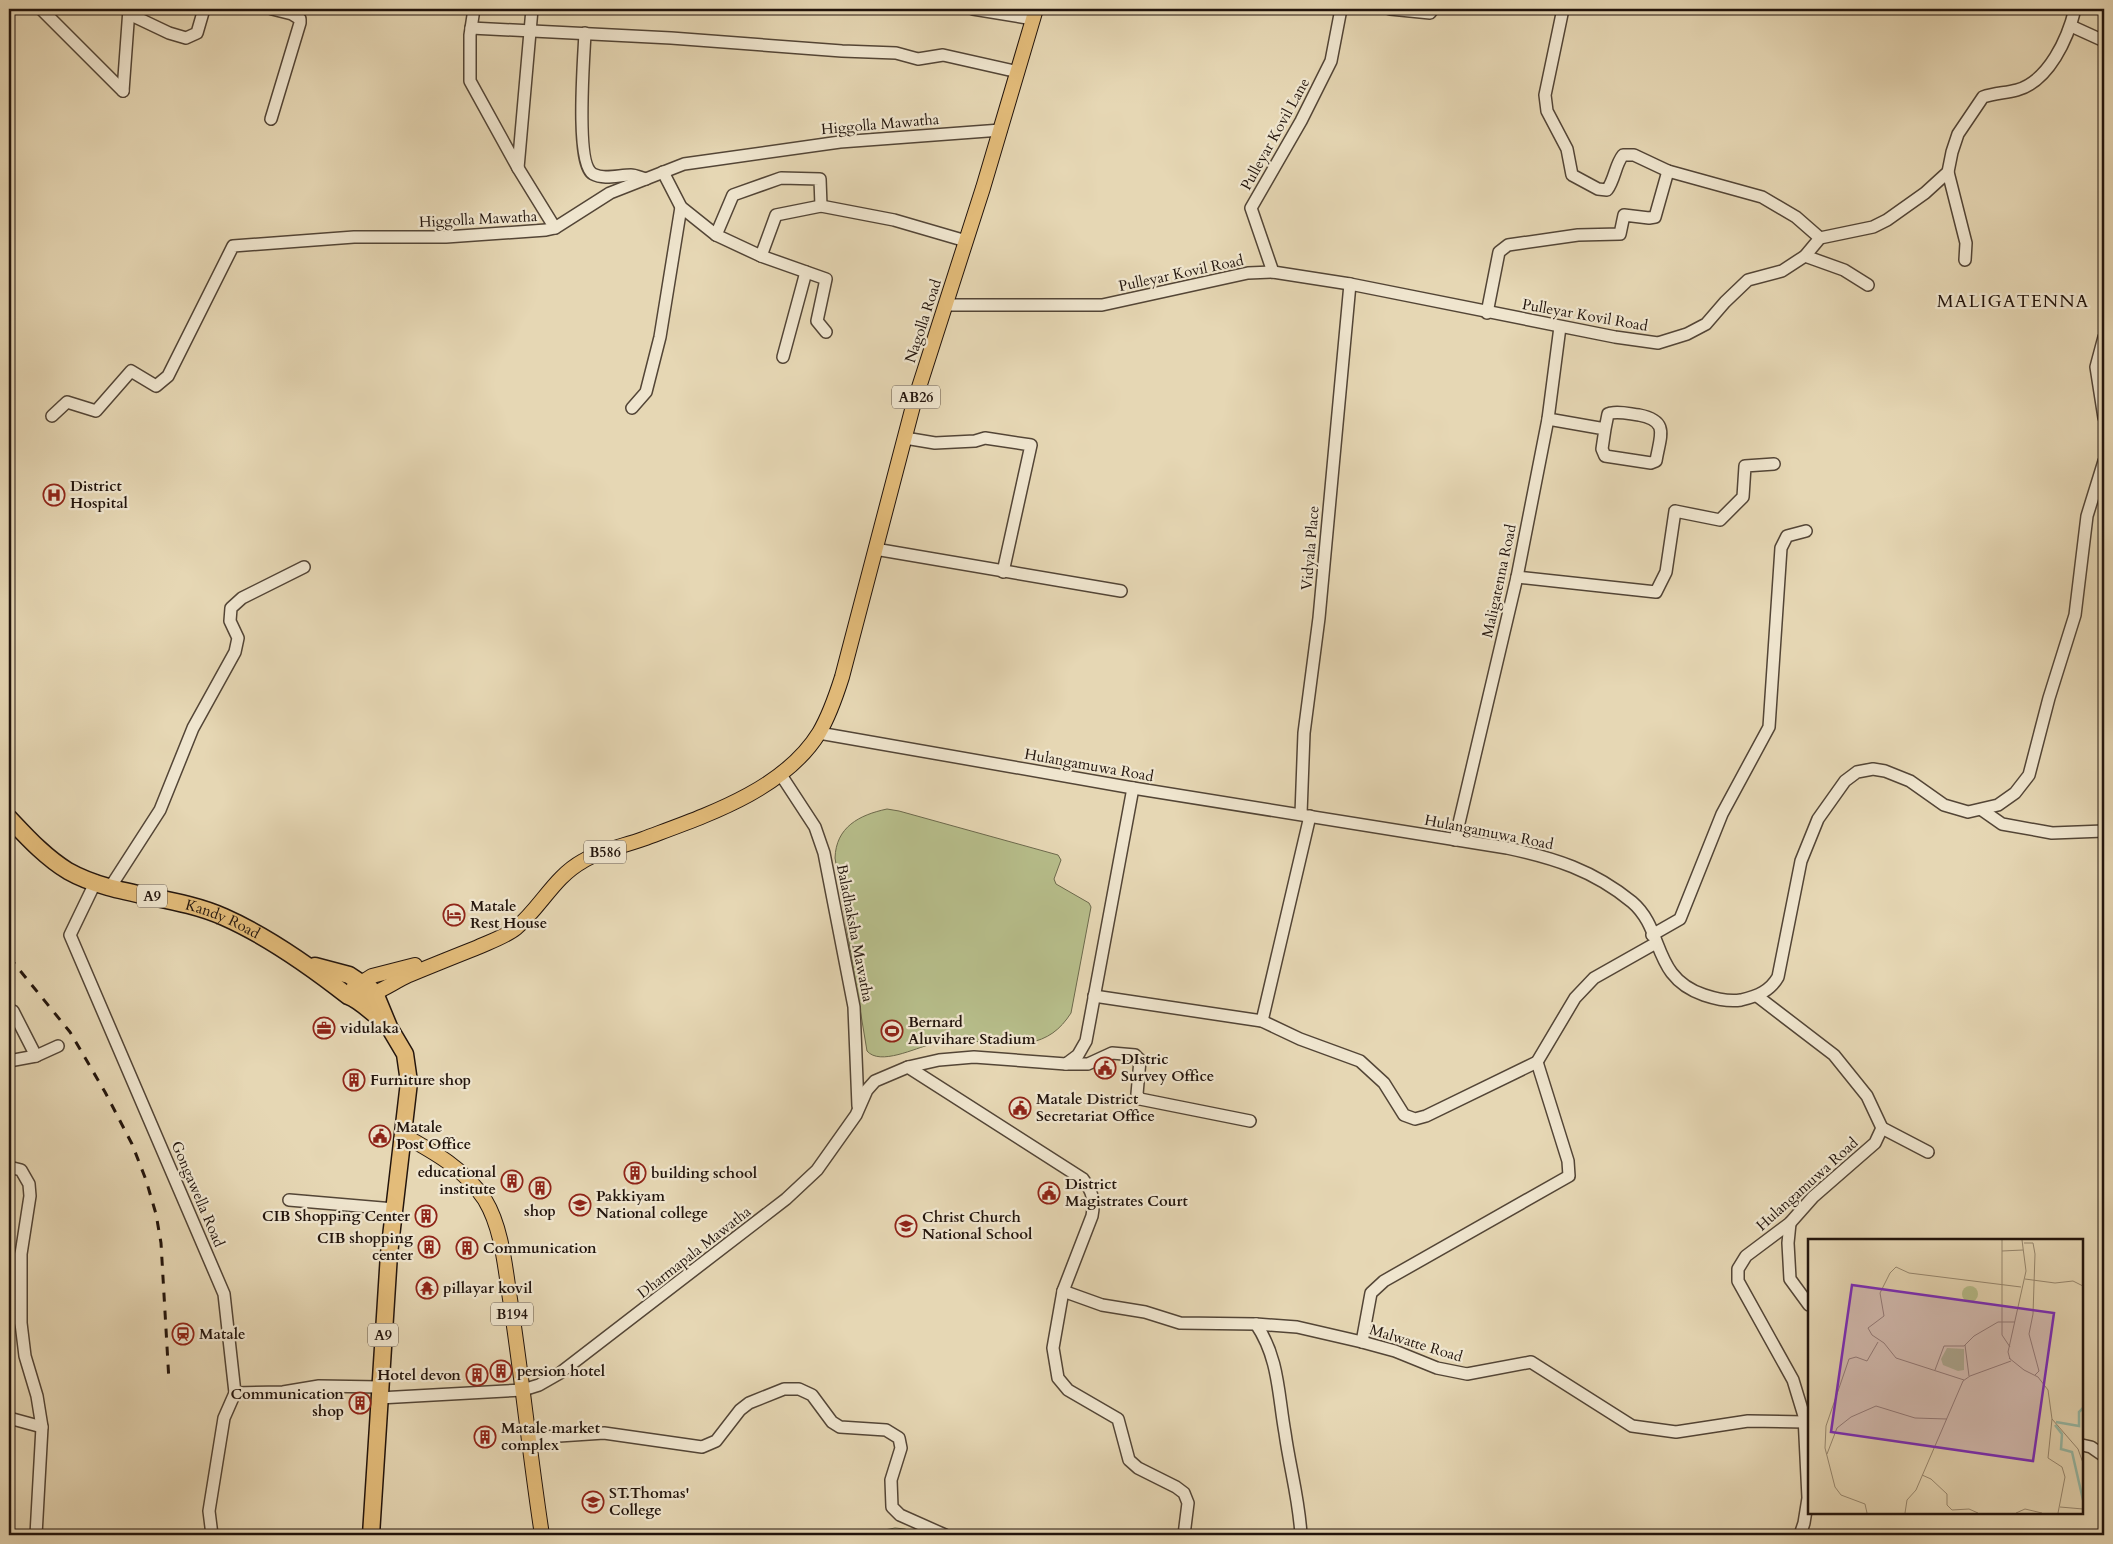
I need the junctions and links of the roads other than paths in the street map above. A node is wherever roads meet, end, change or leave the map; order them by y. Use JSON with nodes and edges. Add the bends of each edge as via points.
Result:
{"nodes":[{"id":1,"x":41,"y":9,"type":"edge"},
{"id":2,"x":204,"y":9,"type":"edge"},
{"id":3,"x":272,"y":9,"type":"edge"},
{"id":4,"x":474,"y":9,"type":"edge"},
{"id":5,"x":532,"y":9,"type":"edge"},
{"id":6,"x":974,"y":9,"type":"edge"},
{"id":7,"x":1341,"y":9,"type":"edge"},
{"id":8,"x":1390,"y":9,"type":"edge"},
{"id":9,"x":1434,"y":9,"type":"edge"},
{"id":10,"x":1562,"y":9,"type":"edge"},
{"id":11,"x":2075,"y":9,"type":"edge"},
{"id":12,"x":129,"y":12,"type":"edge"},
{"id":13,"x":1034,"y":14,"type":"edge"},
{"id":14,"x":2071,"y":26,"type":"junction"},
{"id":15,"x":471,"y":28,"type":"junction"},
{"id":16,"x":530,"y":30,"type":"junction"},
{"id":17,"x":585,"y":33,"type":"junction"},
{"id":18,"x":2104,"y":41,"type":"edge"},
{"id":19,"x":1018,"y":72,"type":"junction"},
{"id":20,"x":271,"y":119,"type":"dead end"},
{"id":21,"x":1001,"y":130,"type":"junction"},
{"id":22,"x":518,"y":168,"type":"junction"},
{"id":23,"x":1668,"y":171,"type":"junction"},
{"id":24,"x":663,"y":172,"type":"junction"},
{"id":25,"x":1948,"y":172,"type":"junction"},
{"id":26,"x":646,"y":180,"type":"junction"},
{"id":27,"x":821,"y":206,"type":"junction"},
{"id":28,"x":681,"y":207,"type":"junction"},
{"id":29,"x":555,"y":228,"type":"junction"},
{"id":30,"x":716,"y":235,"type":"junction"},
{"id":31,"x":1820,"y":238,"type":"junction"},
{"id":32,"x":966,"y":241,"type":"junction"},
{"id":33,"x":761,"y":256,"type":"junction"},
{"id":34,"x":1805,"y":256,"type":"junction"},
{"id":35,"x":1965,"y":260,"type":"dead end"},
{"id":36,"x":806,"y":272,"type":"junction"},
{"id":37,"x":1273,"y":272,"type":"junction"},
{"id":38,"x":1350,"y":284,"type":"junction"},
{"id":39,"x":1868,"y":285,"type":"dead end"},
{"id":40,"x":945,"y":305,"type":"junction"},
{"id":41,"x":1487,"y":313,"type":"junction"},
{"id":42,"x":1560,"y":327,"type":"junction"},
{"id":43,"x":826,"y":332,"type":"dead end"},
{"id":44,"x":2104,"y":337,"type":"edge"},
{"id":45,"x":783,"y":357,"type":"dead end"},
{"id":46,"x":632,"y":408,"type":"dead end"},
{"id":47,"x":52,"y":416,"type":"dead end"},
{"id":48,"x":1548,"y":418,"type":"junction"},
{"id":49,"x":2104,"y":418,"type":"edge"},
{"id":50,"x":1605,"y":429,"type":"junction"},
{"id":51,"x":905,"y":438,"type":"junction"},
{"id":52,"x":2104,"y":461,"type":"edge"},
{"id":53,"x":1774,"y":464,"type":"dead end"},
{"id":54,"x":1806,"y":531,"type":"dead end"},
{"id":55,"x":875,"y":549,"type":"junction"},
{"id":56,"x":304,"y":567,"type":"dead end"},
{"id":57,"x":1003,"y":572,"type":"junction"},
{"id":58,"x":1517,"y":577,"type":"junction"},
{"id":59,"x":1121,"y":591,"type":"dead end"},
{"id":60,"x":819,"y":733,"type":"junction"},
{"id":61,"x":781,"y":775,"type":"junction"},
{"id":62,"x":1133,"y":788,"type":"junction"},
{"id":63,"x":1982,"y":810,"type":"junction"},
{"id":64,"x":1305,"y":815,"type":"junction"},
{"id":65,"x":9,"y":818,"type":"edge"},
{"id":66,"x":2104,"y":831,"type":"edge"},
{"id":67,"x":1455,"y":840,"type":"junction"},
{"id":68,"x":103,"y":884,"type":"junction"},
{"id":69,"x":1654,"y":939,"type":"junction"},
{"id":70,"x":363,"y":992,"type":"junction"},
{"id":71,"x":1094,"y":996,"type":"junction"},
{"id":72,"x":1757,"y":996,"type":"junction"},
{"id":73,"x":9,"y":1010,"type":"edge"},
{"id":74,"x":1262,"y":1021,"type":"junction"},
{"id":75,"x":58,"y":1046,"type":"dead end"},
{"id":76,"x":36,"y":1056,"type":"junction"},
{"id":77,"x":9,"y":1062,"type":"edge"},
{"id":78,"x":1537,"y":1062,"type":"junction"},
{"id":79,"x":1066,"y":1064,"type":"junction"},
{"id":80,"x":908,"y":1067,"type":"junction"},
{"id":81,"x":858,"y":1108,"type":"junction"},
{"id":82,"x":1250,"y":1121,"type":"dead end"},
{"id":83,"x":1882,"y":1128,"type":"junction"},
{"id":84,"x":403,"y":1135,"type":"junction"},
{"id":85,"x":1928,"y":1152,"type":"dead end"},
{"id":86,"x":9,"y":1167,"type":"edge"},
{"id":87,"x":290,"y":1200,"type":"dead end"},
{"id":88,"x":394,"y":1209,"type":"junction"},
{"id":89,"x":1790,"y":1223,"type":"junction"},
{"id":90,"x":1063,"y":1291,"type":"junction"},
{"id":91,"x":1808,"y":1304,"type":"edge"},
{"id":92,"x":1256,"y":1324,"type":"junction"},
{"id":93,"x":1362,"y":1342,"type":"junction"},
{"id":94,"x":523,"y":1390,"type":"junction"},
{"id":95,"x":380,"y":1392,"type":"junction"},
{"id":96,"x":235,"y":1394,"type":"junction"},
{"id":97,"x":9,"y":1418,"type":"edge"},
{"id":98,"x":1805,"y":1422,"type":"junction"},
{"id":99,"x":42,"y":1427,"type":"junction"},
{"id":100,"x":529,"y":1438,"type":"junction"},
{"id":101,"x":2083,"y":1445,"type":"edge"},
{"id":102,"x":2104,"y":1456,"type":"edge"},
{"id":103,"x":36,"y":1535,"type":"edge"},
{"id":104,"x":212,"y":1535,"type":"edge"},
{"id":105,"x":371,"y":1535,"type":"edge"},
{"id":106,"x":542,"y":1535,"type":"edge"},
{"id":107,"x":945,"y":1535,"type":"edge"},
{"id":108,"x":1184,"y":1535,"type":"edge"},
{"id":109,"x":1301,"y":1535,"type":"edge"},
{"id":110,"x":1800,"y":1535,"type":"edge"}],
"edges":[{"from":1,"to":12,"type":"street","via":[[123,91]]},
{"from":2,"to":12,"type":"street","via":[[197,33],[186,38],[169,33]]},
{"from":3,"to":20,"type":"street","via":[[292,14],[300,19],[300,23]]},
{"from":4,"to":15,"type":"street"},
{"from":5,"to":16,"type":"street"},
{"from":6,"to":13,"type":"street"},
{"from":7,"to":37,"type":"street","name":"Pulleyar Kovil Lane","via":[[1331,61],[1302,121],[1251,208]]},
{"from":8,"to":9,"type":"street","via":[[1430,13]]},
{"from":10,"to":23,"type":"street","via":[[1545,95],[1547,111],[1567,149],[1572,175],[1598,189],[1607,190],[1622,155],[1634,155]]},
{"from":11,"to":14,"type":"street"},
{"from":13,"to":19,"type":"main road","name":"Nagolla Road","number":"AB26"},
{"from":14,"to":18,"type":"street"},
{"from":14,"to":25,"type":"street","via":[[2056,56],[2031,84],[1983,97],[1958,134]]},
{"from":15,"to":16,"type":"street"},
{"from":15,"to":22,"type":"street","via":[[470,81]]},
{"from":16,"to":17,"type":"street"},
{"from":16,"to":22,"type":"street"},
{"from":17,"to":19,"type":"street","via":[[896,53],[918,59],[943,56]]},
{"from":17,"to":26,"type":"street","via":[[582,133],[585,164],[589,171],[599,176],[634,175]]},
{"from":19,"to":21,"type":"main road","name":"Nagolla Road","number":"AB26"},
{"from":21,"to":24,"type":"street","name":"Higgolla Mawatha","via":[[831,143],[684,164]]},
{"from":21,"to":32,"type":"main road","name":"Nagolla Road","number":"AB26"},
{"from":22,"to":29,"type":"street"},
{"from":23,"to":31,"type":"street","via":[[1762,197],[1796,217]]},
{"from":23,"to":41,"type":"street","via":[[1655,217],[1624,215],[1620,234],[1527,241],[1503,248],[1499,252]]},
{"from":24,"to":26,"type":"street","name":"Higgolla Mawatha"},
{"from":24,"to":28,"type":"street"},
{"from":25,"to":31,"type":"street","via":[[1925,193],[1873,227]]},
{"from":25,"to":35,"type":"street","via":[[1966,243]]},
{"from":26,"to":29,"type":"street","name":"Higgolla Mawatha","via":[[610,193]]},
{"from":27,"to":30,"type":"street","via":[[820,179],[782,178],[733,195]]},
{"from":27,"to":32,"type":"street","via":[[894,220]]},
{"from":27,"to":33,"type":"street","via":[[776,215]]},
{"from":28,"to":30,"type":"street"},
{"from":28,"to":46,"type":"street","via":[[660,337],[646,392]]},
{"from":29,"to":47,"type":"street","name":"Higgolla Mawatha","via":[[446,237],[354,237],[233,246],[168,376],[156,386],[131,370],[96,411],[66,402]]},
{"from":30,"to":33,"type":"street"},
{"from":31,"to":34,"type":"street","name":"Pulleyar Kovil Road"},
{"from":32,"to":40,"type":"main road","name":"Nagolla Road","number":"AB26"},
{"from":33,"to":36,"type":"street"},
{"from":34,"to":39,"type":"street","via":[[1844,270]]},
{"from":34,"to":42,"type":"street","name":"Pulleyar Kovil Road","via":[[1782,271],[1748,280],[1706,324],[1658,343]]},
{"from":36,"to":43,"type":"street","via":[[826,279],[818,321]]},
{"from":36,"to":45,"type":"street"},
{"from":37,"to":38,"type":"street","name":"Pulleyar Kovil Road"},
{"from":37,"to":40,"type":"street","name":"Pulleyar Kovil Road","via":[[1248,273],[1102,305]]},
{"from":38,"to":41,"type":"street","name":"Pulleyar Kovil Road"},
{"from":38,"to":64,"type":"street","name":"Vidyala Place","via":[[1304,733]]},
{"from":40,"to":51,"type":"main road","name":"Nagolla Road","number":"AB26"},
{"from":41,"to":42,"type":"street","name":"Pulleyar Kovil Road"},
{"from":42,"to":48,"type":"street","name":"Maligatenna Road"},
{"from":44,"to":49,"type":"street","via":[[2096,367]]},
{"from":48,"to":50,"type":"street"},
{"from":48,"to":58,"type":"street","name":"Maligatenna Road"},
{"from":50,"to":50,"type":"street","via":[[1608,414],[1616,412],[1657,421],[1660,426],[1656,461],[1604,456]]},
{"from":51,"to":55,"type":"main road","name":"Nagolla Road","number":"AB26"},
{"from":51,"to":57,"type":"street","via":[[935,443],[985,438],[1031,445]]},
{"from":52,"to":63,"type":"street","via":[[2087,516],[2075,615],[2048,698],[2030,776],[1998,806]]},
{"from":53,"to":58,"type":"street","via":[[1745,466],[1743,497],[1720,520],[1675,511],[1666,572],[1656,592]]},
{"from":54,"to":69,"type":"street","via":[[1787,536],[1781,548],[1769,728],[1722,814],[1680,919]]},
{"from":55,"to":57,"type":"street"},
{"from":55,"to":60,"type":"main road","name":"Nagolla Road","number":"AB26","via":[[842,677]]},
{"from":56,"to":68,"type":"street","name":"Gongawella Road","via":[[242,598],[231,608],[230,621],[238,638],[235,652],[193,728],[160,810]]},
{"from":57,"to":59,"type":"street"},
{"from":58,"to":67,"type":"street","name":"Maligatenna Road"},
{"from":60,"to":61,"type":"main road","name":"Nagolla Road","number":"AB26"},
{"from":60,"to":62,"type":"street","name":"Hulangamuwa Road"},
{"from":61,"to":70,"type":"main road","number":"B586","via":[[724,806],[585,860],[551,886],[514,929],[496,940],[402,978],[384,990]]},
{"from":61,"to":81,"type":"street","name":"Baladhaksha Mawatha","via":[[815,826],[824,853],[854,1006]]},
{"from":62,"to":64,"type":"street","name":"Hulangamuwa Road"},
{"from":62,"to":71,"type":"street"},
{"from":63,"to":66,"type":"street","via":[[2002,824],[2052,833]]},
{"from":63,"to":72,"type":"street","via":[[1968,812],[1944,806],[1910,781],[1885,771],[1857,772],[1845,781],[1818,819],[1801,861],[1778,977],[1773,986]]},
{"from":64,"to":67,"type":"street","name":"Hulangamuwa Road"},
{"from":64,"to":74,"type":"street","name":"Vidyala Place"},
{"from":65,"to":68,"type":"highway","name":"Kandy Road","number":"A9","via":[[53,861],[78,876]]},
{"from":67,"to":69,"type":"street","name":"Hulangamuwa Road","via":[[1550,857],[1588,873],[1632,902]]},
{"from":68,"to":70,"type":"highway","name":"Kandy Road","number":"A9","via":[[179,902],[224,917],[303,963],[348,996]]},
{"from":68,"to":96,"type":"street","name":"Gongawella Road","via":[[70,935],[224,1294]]},
{"from":69,"to":72,"type":"street","name":"Hulangamuwa Road","via":[[1671,974],[1693,991],[1734,1001]]},
{"from":69,"to":78,"type":"street","via":[[1594,978],[1575,998]]},
{"from":70,"to":84,"type":"highway","name":"Kandy Road","number":"A9","via":[[361,1005],[389,1026],[404,1054],[409,1072]]},
{"from":71,"to":74,"type":"street"},
{"from":71,"to":79,"type":"street","via":[[1086,1041],[1078,1055]]},
{"from":72,"to":83,"type":"street","via":[[1834,1055],[1867,1096]]},
{"from":73,"to":76,"type":"street","via":[[13,1011]]},
{"from":74,"to":78,"type":"street","via":[[1360,1061],[1384,1083],[1404,1115],[1415,1119]]},
{"from":75,"to":76,"type":"street"},
{"from":76,"to":77,"type":"street"},
{"from":78,"to":93,"type":"street","via":[[1568,1161],[1569,1176],[1384,1281],[1371,1293]]},
{"from":79,"to":80,"type":"street","name":"Dharmapala Mawatha","via":[[974,1057]]},
{"from":79,"to":82,"type":"street","name":"Dharmapala Mawatha","via":[[1088,1064],[1112,1053],[1135,1055],[1140,1060],[1137,1094],[1140,1099]]},
{"from":80,"to":81,"type":"street","name":"Dharmapala Mawatha","via":[[875,1081]]},
{"from":80,"to":90,"type":"street","via":[[1082,1179],[1092,1191],[1092,1216]]},
{"from":81,"to":94,"type":"street","name":"Dharmapala Mawatha","via":[[817,1170],[786,1199],[571,1366],[539,1386]]},
{"from":83,"to":85,"type":"street"},
{"from":83,"to":89,"type":"street","name":"Hulangamuwa Road","via":[[1875,1143],[1813,1197]]},
{"from":84,"to":88,"type":"highway","number":"A9"},
{"from":84,"to":94,"type":"main road","number":"B194","via":[[440,1155],[464,1175],[492,1214],[507,1283]]},
{"from":86,"to":99,"type":"street","via":[[21,1170],[29,1184],[21,1254],[21,1323],[25,1356]]},
{"from":87,"to":88,"type":"street"},
{"from":88,"to":95,"type":"highway","number":"A9"},
{"from":89,"to":91,"type":"street","via":[[1790,1279]]},
{"from":89,"to":98,"type":"street","name":"Hulangamuwa Road","via":[[1746,1256],[1738,1269],[1738,1281],[1793,1380]]},
{"from":90,"to":92,"type":"street","name":"Malwatte Road","via":[[1102,1305],[1146,1312],[1180,1323]]},
{"from":90,"to":108,"type":"street","via":[[1053,1348],[1058,1378],[1068,1390],[1118,1419],[1129,1460],[1184,1494],[1188,1503]]},
{"from":92,"to":93,"type":"street","name":"Malwatte Road","via":[[1296,1327]]},
{"from":92,"to":109,"type":"street","via":[[1274,1358],[1300,1506]]},
{"from":93,"to":98,"type":"street","name":"Malwatte Road","via":[[1437,1368],[1467,1374],[1531,1362],[1632,1426],[1676,1432],[1748,1421]]},
{"from":94,"to":95,"type":"street","name":"Dharmapala Mawatha"},
{"from":94,"to":100,"type":"main road","number":"B194"},
{"from":95,"to":96,"type":"street","name":"Dharmapala Mawatha","via":[[319,1386],[283,1392]]},
{"from":95,"to":105,"type":"highway","number":"A9"},
{"from":96,"to":104,"type":"street","via":[[224,1418],[209,1511]]},
{"from":97,"to":99,"type":"street"},
{"from":98,"to":110,"type":"street","name":"Hulangamuwa Road","via":[[1808,1498]]},
{"from":99,"to":103,"type":"street"},
{"from":100,"to":106,"type":"main road","number":"B194"},
{"from":100,"to":107,"type":"street","via":[[604,1433],[702,1447],[716,1441],[749,1402],[784,1390],[799,1389],[812,1395],[832,1422],[840,1427],[886,1430],[899,1438],[901,1448],[891,1480],[892,1507],[900,1515]]},
{"from":101,"to":102,"type":"street","via":[[2092,1447]]}]}
